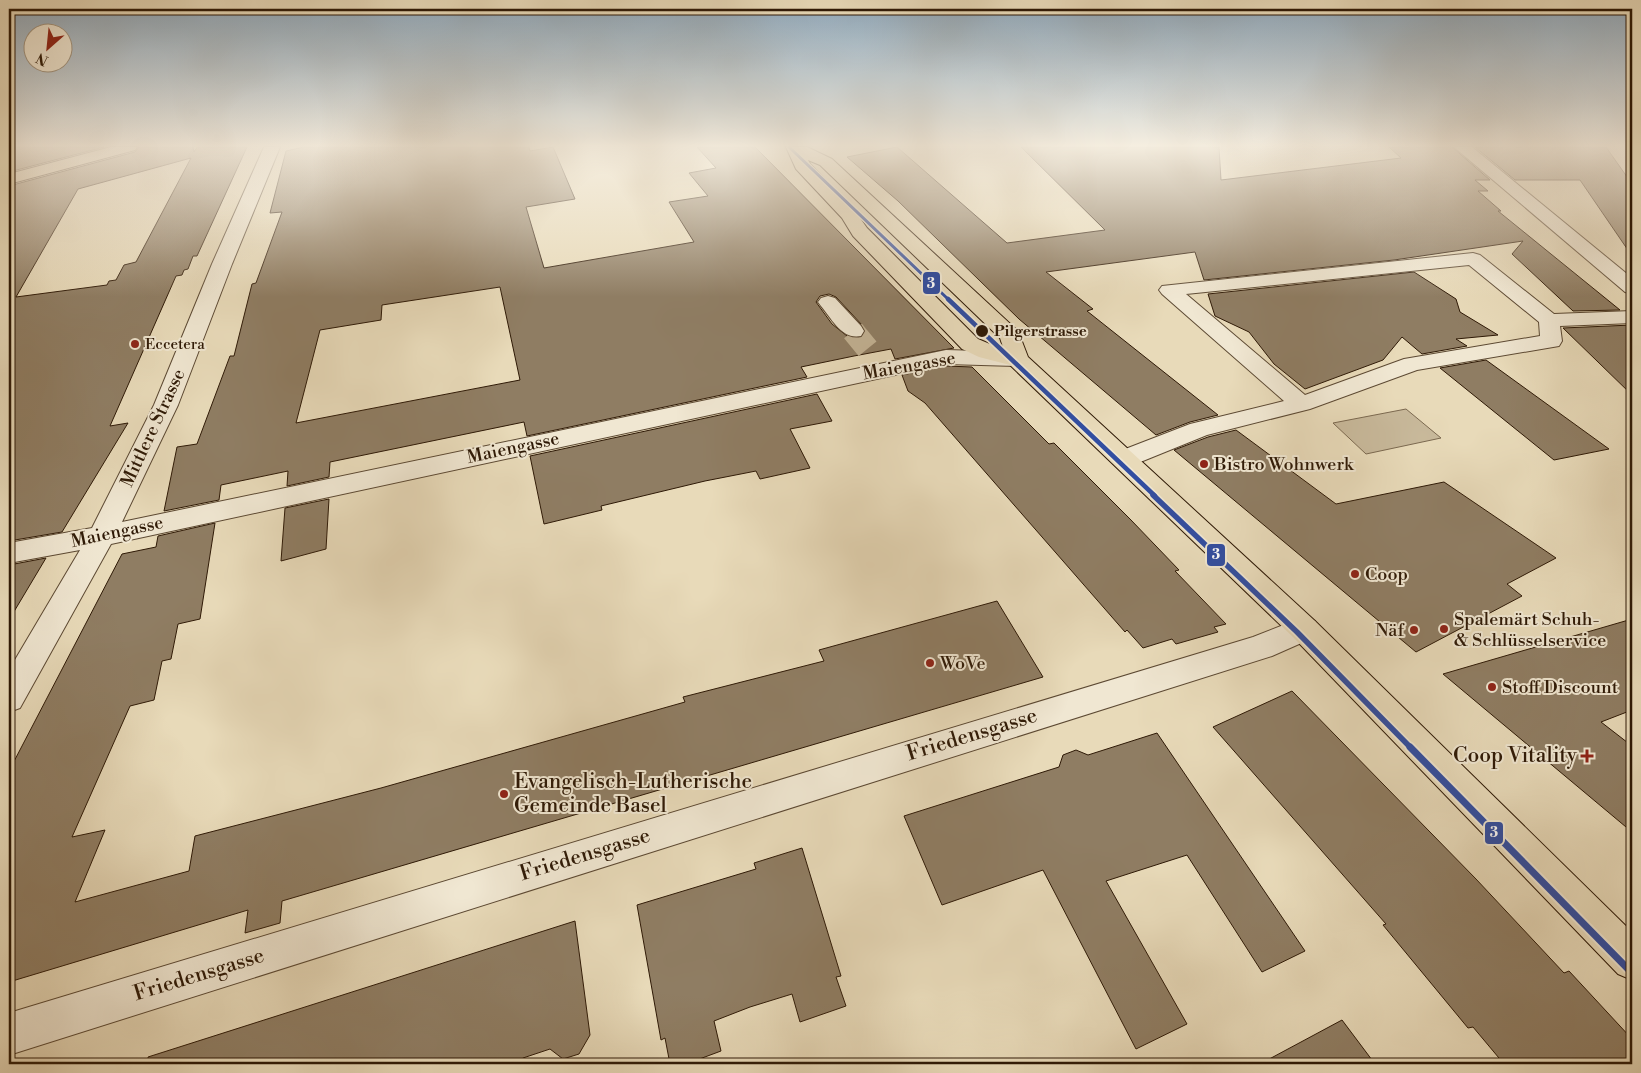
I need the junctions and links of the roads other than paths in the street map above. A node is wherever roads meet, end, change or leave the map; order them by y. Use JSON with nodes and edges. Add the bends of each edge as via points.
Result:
{"nodes":[{"id":1,"x":251,"y":197,"type":"edge"},
{"id":2,"x":832,"y":197,"type":"edge"},
{"id":3,"x":864,"y":197,"type":"edge"},
{"id":4,"x":1522,"y":197,"type":"edge"},
{"id":5,"x":1632,"y":288,"type":"edge"},
{"id":6,"x":828,"y":302,"type":"dead end"},
{"id":7,"x":1632,"y":317,"type":"edge"},
{"id":8,"x":1549,"y":320,"type":"junction"},
{"id":9,"x":853,"y":331,"type":"tunnel mouth"},
{"id":10,"x":1018,"y":360,"type":"junction"},
{"id":11,"x":1302,"y":404,"type":"junction"},
{"id":12,"x":1124,"y":459,"type":"junction"},
{"id":13,"x":102,"y":536,"type":"junction"},
{"id":14,"x":9,"y":553,"type":"edge"},
{"id":15,"x":1304,"y":629,"type":"junction"},
{"id":16,"x":9,"y":698,"type":"edge"},
{"id":17,"x":1632,"y":960,"type":"edge"},
{"id":18,"x":9,"y":1034,"type":"edge"}],
"edges":[{"from":1,"to":13,"type":"street","name":"Mittlere Strasse","via":[[166,405]]},
{"from":2,"to":10,"type":"main road","via":[[860,232],[970,344]]},
{"from":3,"to":10,"type":"main road","via":[[1010,336]]},
{"from":4,"to":5,"type":"street"},
{"from":6,"to":9,"type":"street"},
{"from":7,"to":8,"type":"street"},
{"from":8,"to":11,"type":"street","via":[[1551,341],[1412,364]]},
{"from":8,"to":11,"type":"street","via":[[1473,259],[1169,290]]},
{"from":10,"to":12,"type":"main road"},
{"from":10,"to":13,"type":"street","name":"Maiengasse","via":[[946,356],[879,361]]},
{"from":11,"to":12,"type":"street","via":[[1199,429]]},
{"from":12,"to":15,"type":"main road"},
{"from":13,"to":14,"type":"street","name":"Maiengasse"},
{"from":13,"to":16,"type":"street","name":"Mittlere Strasse"},
{"from":15,"to":17,"type":"main road"},
{"from":15,"to":18,"type":"street","name":"Friedensgasse","via":[[1261,647]]}]}
